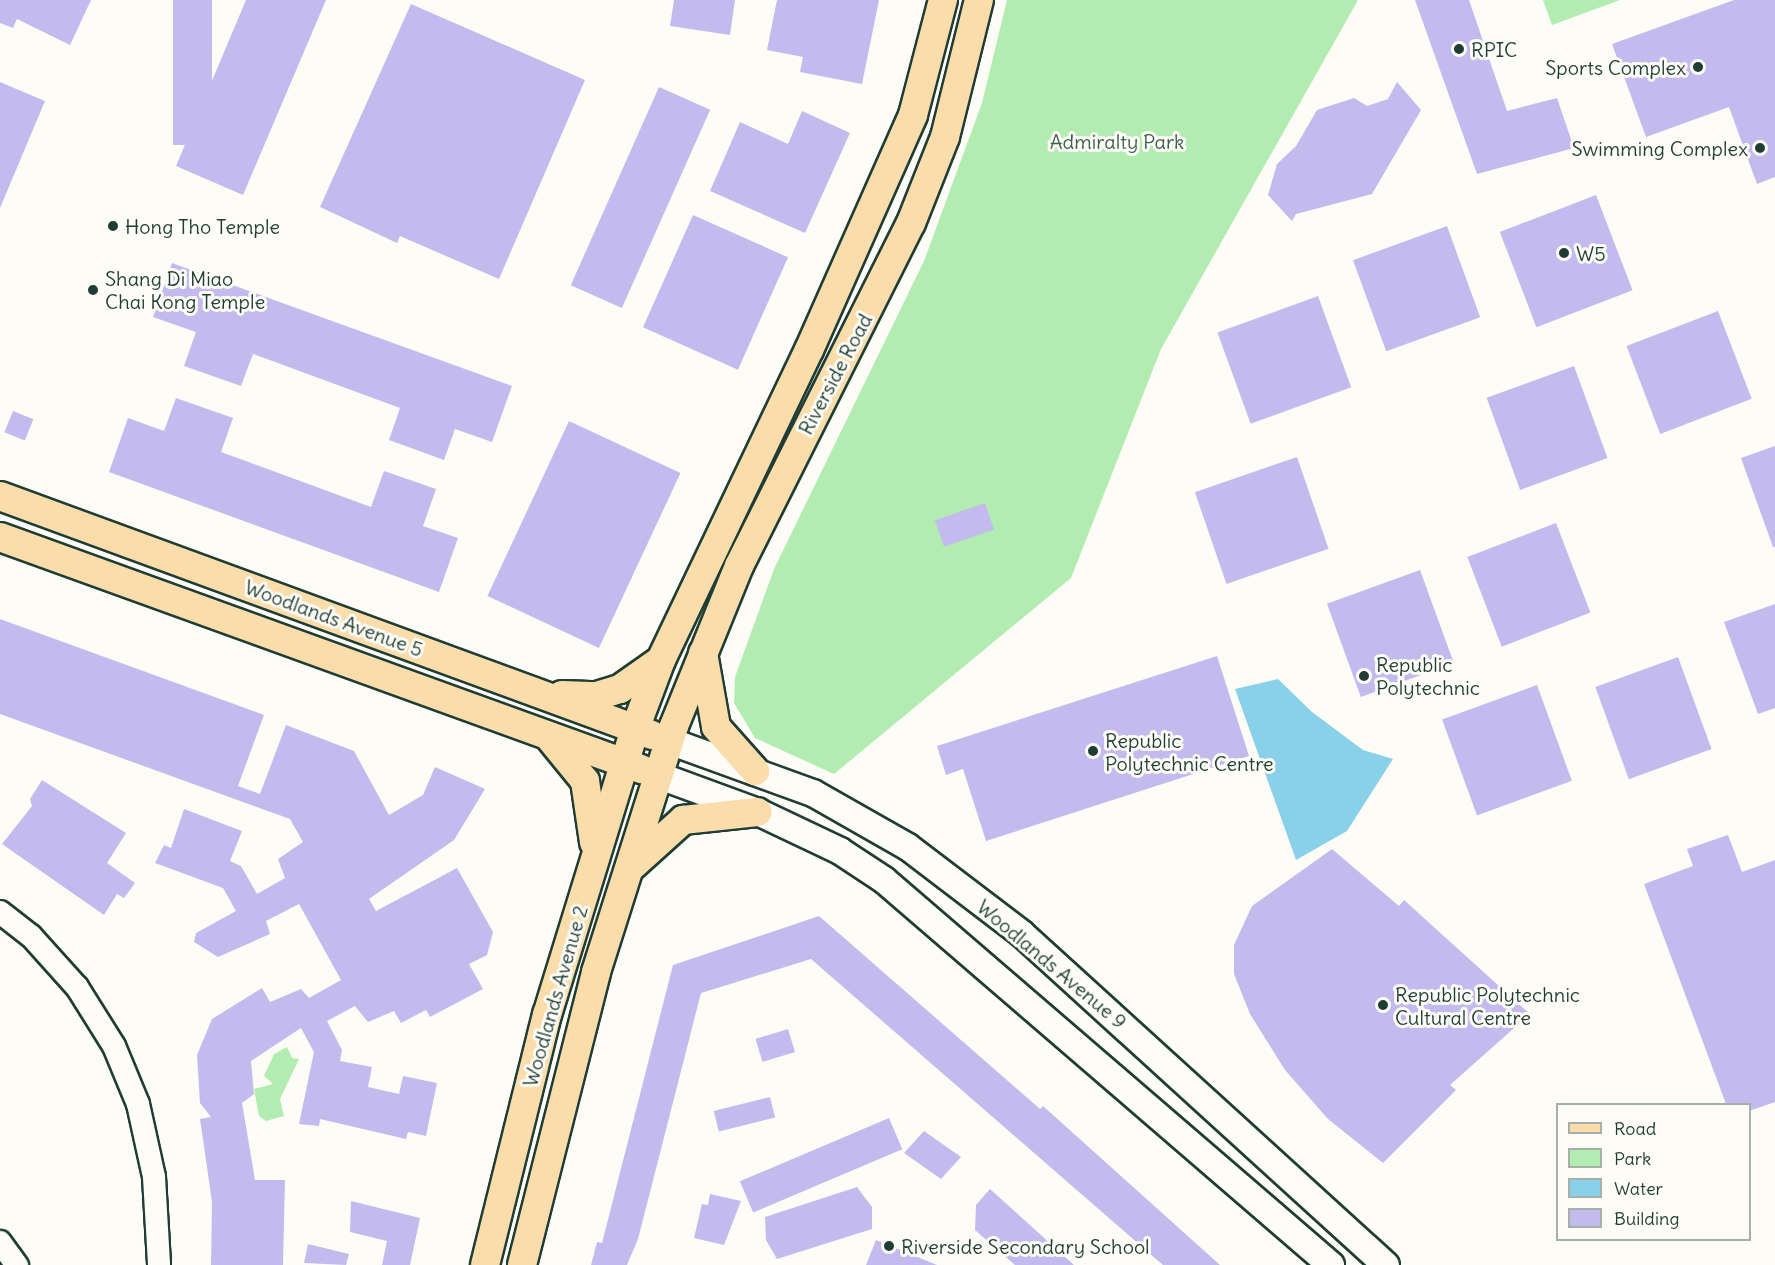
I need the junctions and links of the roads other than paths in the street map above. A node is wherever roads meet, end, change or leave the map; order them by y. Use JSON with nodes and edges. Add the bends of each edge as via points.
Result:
{"nodes":[{"id":1,"x":943,"y":0,"type":"edge"},
{"id":2,"x":980,"y":0,"type":"edge"},
{"id":3,"x":0,"y":496,"type":"edge"},
{"id":4,"x":0,"y":537,"type":"edge"},
{"id":5,"x":702,"y":648,"type":"junction"},
{"id":6,"x":662,"y":660,"type":"junction"},
{"id":7,"x":539,"y":694,"type":"junction"},
{"id":8,"x":635,"y":729,"type":"junction"},
{"id":9,"x":542,"y":731,"type":"junction"},
{"id":10,"x":669,"y":741,"type":"junction"},
{"id":11,"x":624,"y":762,"type":"junction"},
{"id":12,"x":755,"y":771,"type":"junction"},
{"id":13,"x":657,"y":774,"type":"junction"},
{"id":14,"x":758,"y":812,"type":"junction"},
{"id":15,"x":596,"y":856,"type":"junction"},
{"id":16,"x":626,"y":873,"type":"junction"},
{"id":17,"x":0,"y":912,"type":"edge"},
{"id":18,"x":0,"y":1242,"type":"edge"},
{"id":19,"x":17,"y":1265,"type":"edge"},
{"id":20,"x":159,"y":1265,"type":"edge"},
{"id":21,"x":485,"y":1265,"type":"edge"},
{"id":22,"x":522,"y":1265,"type":"edge"},
{"id":23,"x":1330,"y":1265,"type":"edge"},
{"id":24,"x":1386,"y":1265,"type":"edge"}],
"edges":[{"from":1,"to":6,"type":"main road","name":"Riverside Road","via":[[913,115],[809,350]]},
{"from":2,"to":5,"type":"main road","name":"Riverside Road","via":[[945,137],[911,223]]},
{"from":3,"to":7,"type":"main road","name":"Woodlands Avenue 5"},
{"from":4,"to":9,"type":"main road","name":"Woodlands Avenue 5"},
{"from":5,"to":10,"type":"main road","name":"Riverside Road"},
{"from":5,"to":12,"type":"main road","via":[[716,727]]},
{"from":6,"to":7,"type":"main road","via":[[642,678],[597,696]]},
{"from":6,"to":8,"type":"main road","name":"Riverside Road"},
{"from":7,"to":8,"type":"main road","name":"Woodlands Avenue 5"},
{"from":8,"to":10,"type":"main road","name":"Woodlands Avenue 5"},
{"from":8,"to":11,"type":"main road","name":"Woodlands Avenue 2"},
{"from":9,"to":11,"type":"main road","name":"Woodlands Avenue 5"},
{"from":9,"to":15,"type":"main road","via":[[572,758],[585,781]]},
{"from":10,"to":12,"type":"main road","name":"Woodlands Avenue 9"},
{"from":10,"to":13,"type":"main road","name":"Woodlands Avenue 2"},
{"from":11,"to":13,"type":"main road","name":"Woodlands Avenue 5"},
{"from":11,"to":15,"type":"main road","name":"Woodlands Avenue 2"},
{"from":12,"to":24,"type":"main road","name":"Woodlands Avenue 9","via":[[861,817],[1022,934]]},
{"from":13,"to":14,"type":"main road"},
{"from":13,"to":16,"type":"main road","name":"Woodlands Avenue 2"},
{"from":14,"to":16,"type":"main road","via":[[684,820],[660,835]]},
{"from":14,"to":23,"type":"main road","via":[[840,851],[922,909]]},
{"from":15,"to":21,"type":"main road","name":"Woodlands Avenue 2","via":[[547,1015]]},
{"from":16,"to":22,"type":"main road","name":"Woodlands Avenue 2"},
{"from":17,"to":20,"type":"street","via":[[31,936],[77,987],[114,1046],[138,1104],[154,1177]]},
{"from":18,"to":19,"type":"street"}]}
